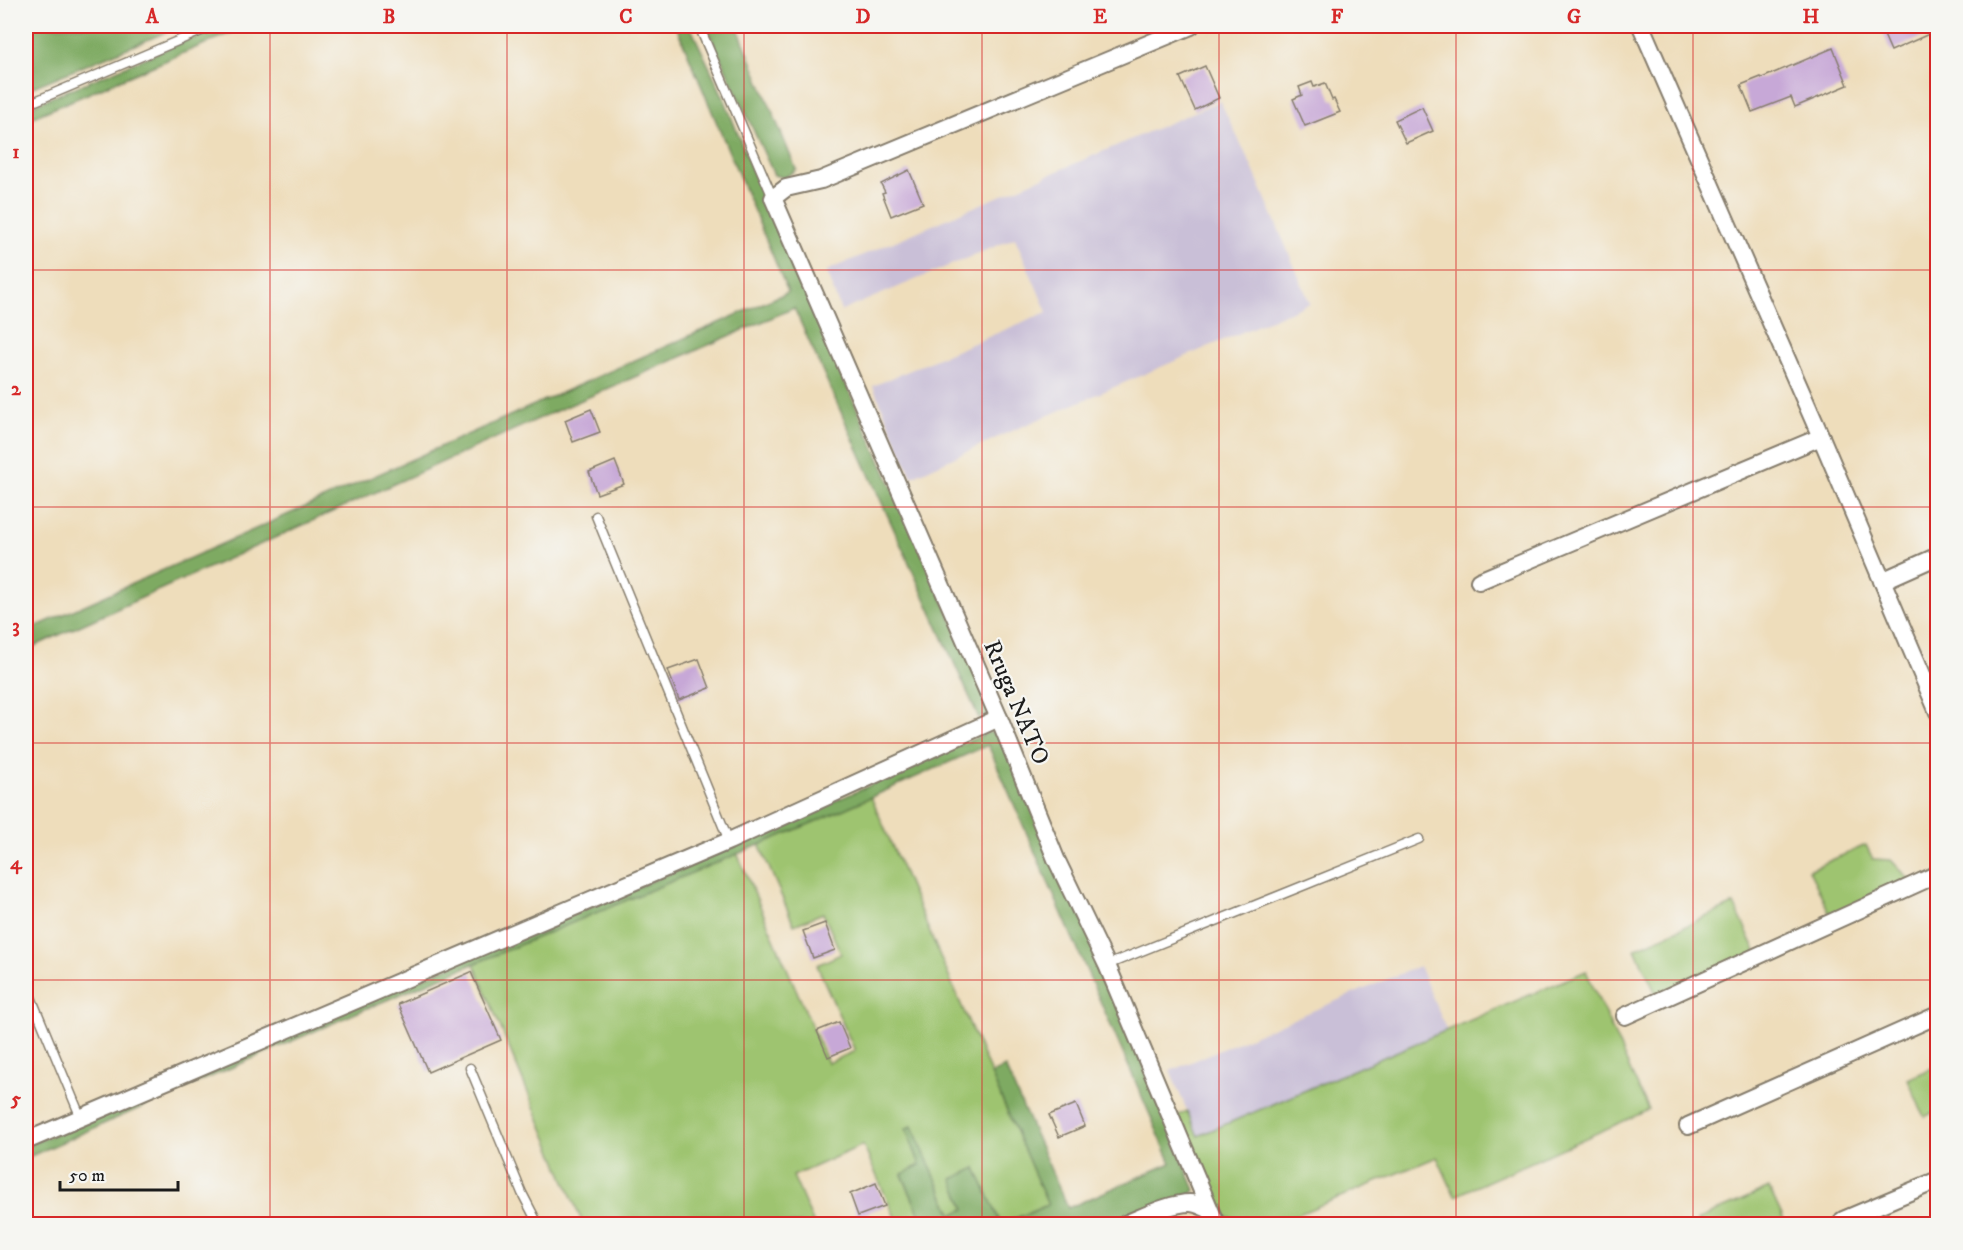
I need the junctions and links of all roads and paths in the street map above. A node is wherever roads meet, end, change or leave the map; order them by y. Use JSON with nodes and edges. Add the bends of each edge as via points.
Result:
{"nodes":[{"id":1,"x":213,"y":26,"type":"edge"},
{"id":2,"x":699,"y":26,"type":"edge"},
{"id":3,"x":1191,"y":26,"type":"edge"},
{"id":4,"x":1641,"y":26,"type":"edge"},
{"id":5,"x":26,"y":105,"type":"edge"},
{"id":6,"x":773,"y":198,"type":"junction"},
{"id":7,"x":1821,"y":437,"type":"junction"},
{"id":8,"x":596,"y":516,"type":"dead end"},
{"id":9,"x":1938,"y":556,"type":"edge"},
{"id":10,"x":1479,"y":581,"type":"dead end"},
{"id":11,"x":1882,"y":581,"type":"junction"},
{"id":12,"x":1938,"y":712,"type":"edge"},
{"id":13,"x":999,"y":718,"type":"junction"},
{"id":14,"x":1419,"y":839,"type":"dead end"},
{"id":15,"x":729,"y":841,"type":"junction"},
{"id":16,"x":1938,"y":874,"type":"edge"},
{"id":17,"x":1107,"y":965,"type":"junction"},
{"id":18,"x":26,"y":985,"type":"edge"},
{"id":19,"x":1938,"y":1015,"type":"edge"},
{"id":20,"x":1625,"y":1016,"type":"dead end"},
{"id":21,"x":470,"y":1068,"type":"dead end"},
{"id":22,"x":81,"y":1118,"type":"junction"},
{"id":23,"x":1688,"y":1126,"type":"dead end"},
{"id":24,"x":26,"y":1141,"type":"edge"},
{"id":25,"x":1938,"y":1180,"type":"edge"},
{"id":26,"x":1209,"y":1209,"type":"junction"},
{"id":27,"x":1843,"y":1220,"type":"dead end"},
{"id":28,"x":538,"y":1224,"type":"edge"},
{"id":29,"x":1125,"y":1224,"type":"edge"},
{"id":30,"x":1216,"y":1224,"type":"edge"}],
"edges":[{"from":1,"to":5,"type":"lane"},
{"from":2,"to":6,"type":"lane"},
{"from":3,"to":6,"type":"street","via":[[821,180],[786,188]]},
{"from":4,"to":7,"type":"street"},
{"from":6,"to":13,"type":"street","name":"Rruga NATO"},
{"from":7,"to":10,"type":"street"},
{"from":7,"to":11,"type":"street"},
{"from":8,"to":15,"type":"lane"},
{"from":9,"to":11,"type":"street"},
{"from":11,"to":12,"type":"street"},
{"from":13,"to":15,"type":"street"},
{"from":13,"to":17,"type":"street","name":"Rruga NATO","via":[[1056,859]]},
{"from":14,"to":17,"type":"lane"},
{"from":15,"to":22,"type":"street"},
{"from":16,"to":20,"type":"street"},
{"from":17,"to":26,"type":"street","name":"Rruga NATO"},
{"from":18,"to":22,"type":"lane"},
{"from":19,"to":23,"type":"street"},
{"from":21,"to":28,"type":"lane"},
{"from":22,"to":24,"type":"street"},
{"from":25,"to":27,"type":"street"},
{"from":26,"to":29,"type":"street","via":[[1190,1203]]},
{"from":26,"to":30,"type":"street","name":"Rruga NATO"}]}
